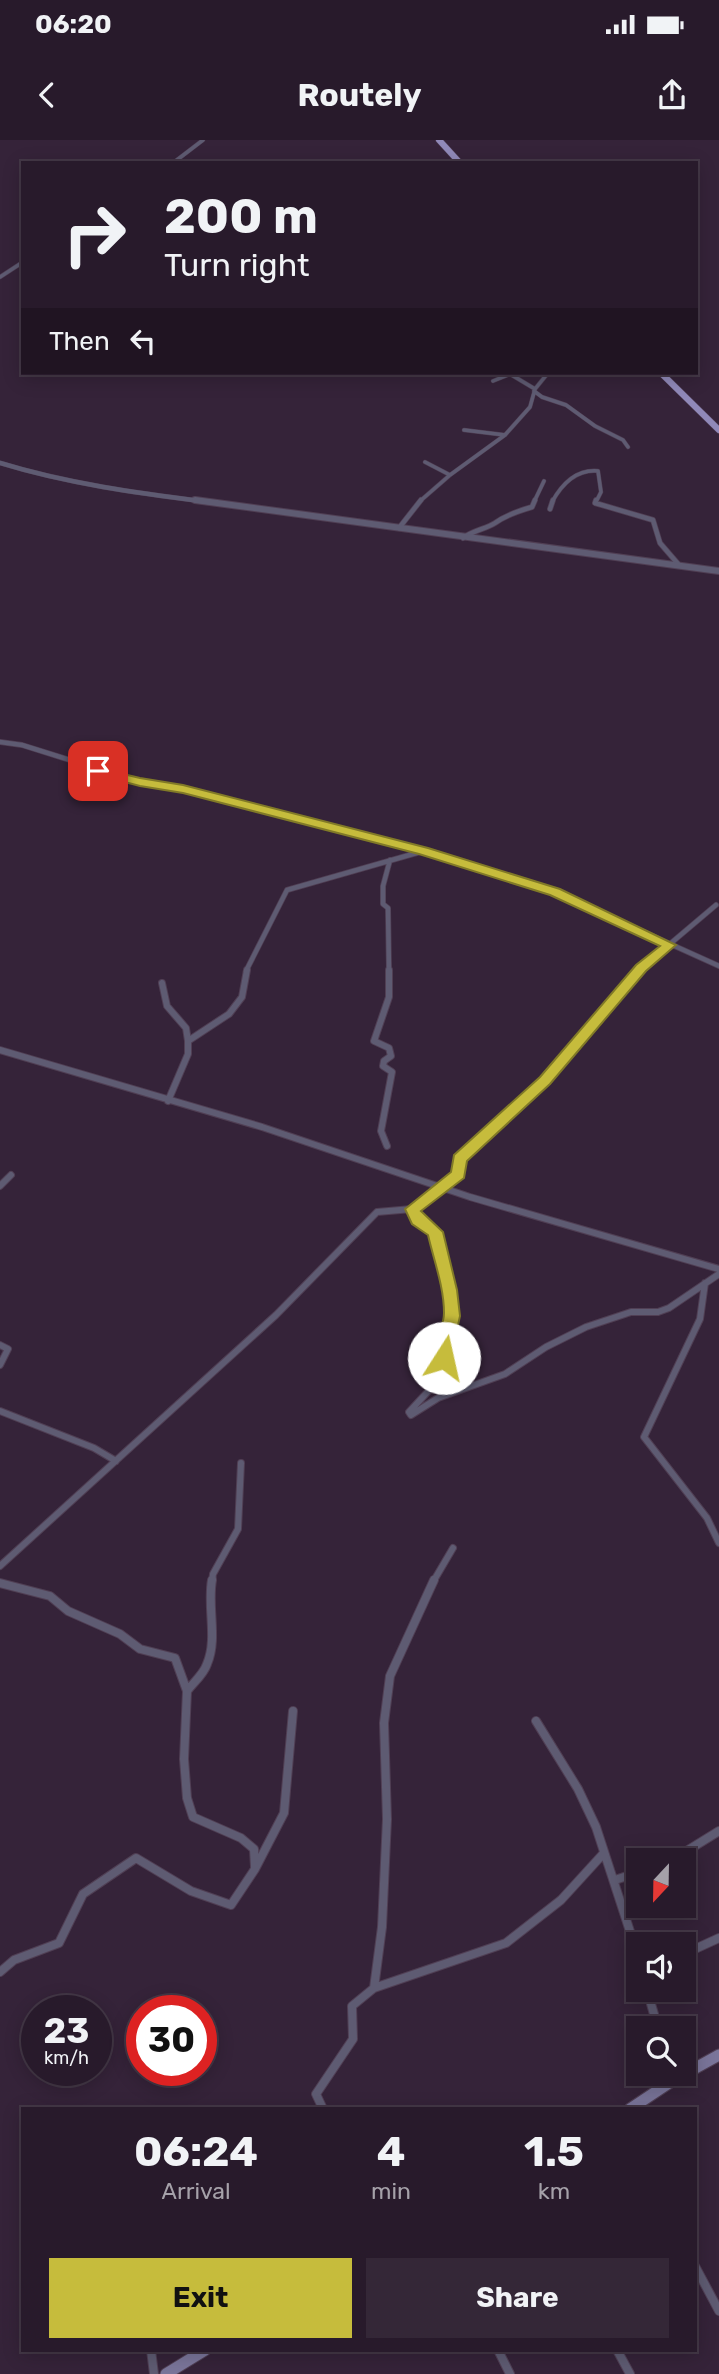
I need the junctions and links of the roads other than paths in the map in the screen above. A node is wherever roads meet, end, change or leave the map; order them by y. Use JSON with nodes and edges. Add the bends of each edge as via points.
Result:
{"nodes":[{"id":1,"x":203,"y":140,"type":"edge"},
{"id":2,"x":439,"y":140,"type":"edge"},
{"id":3,"x":176,"y":161,"type":"edge"},
{"id":4,"x":458,"y":161,"type":"edge"},
{"id":5,"x":21,"y":263,"type":"edge"},
{"id":6,"x":0,"y":277,"type":"edge"},
{"id":7,"x":508,"y":375,"type":"edge"},
{"id":8,"x":512,"y":375,"type":"edge"},
{"id":9,"x":546,"y":375,"type":"edge"},
{"id":10,"x":663,"y":375,"type":"edge"},
{"id":11,"x":493,"y":381,"type":"dead end"},
{"id":12,"x":534,"y":390,"type":"junction"},
{"id":13,"x":464,"y":430,"type":"dead end"},
{"id":14,"x":719,"y":430,"type":"edge"},
{"id":15,"x":505,"y":435,"type":"junction"},
{"id":16,"x":628,"y":447,"type":"dead end"},
{"id":17,"x":425,"y":462,"type":"dead end"},
{"id":18,"x":0,"y":463,"type":"edge"},
{"id":19,"x":450,"y":475,"type":"junction"},
{"id":20,"x":544,"y":481,"type":"dead end"},
{"id":21,"x":550,"y":509,"type":"dead end"},
{"id":22,"x":399,"y":528,"type":"junction"},
{"id":23,"x":463,"y":538,"type":"junction"},
{"id":24,"x":679,"y":565,"type":"junction"},
{"id":25,"x":719,"y":570,"type":"edge"},
{"id":26,"x":0,"y":742,"type":"edge"},
{"id":27,"x":424,"y":851,"type":"junction"},
{"id":28,"x":390,"y":860,"type":"junction"},
{"id":29,"x":716,"y":905,"type":"dead end"},
{"id":30,"x":670,"y":945,"type":"junction"},
{"id":31,"x":719,"y":965,"type":"edge"},
{"id":32,"x":162,"y":983,"type":"dead end"},
{"id":33,"x":188,"y":1041,"type":"junction"},
{"id":34,"x":0,"y":1050,"type":"edge"},
{"id":35,"x":168,"y":1101,"type":"junction"},
{"id":36,"x":387,"y":1146,"type":"dead end"},
{"id":37,"x":11,"y":1175,"type":"dead end"},
{"id":38,"x":0,"y":1186,"type":"edge"},
{"id":39,"x":442,"y":1187,"type":"junction"},
{"id":40,"x":412,"y":1209,"type":"junction"},
{"id":41,"x":719,"y":1271,"type":"edge"},
{"id":42,"x":705,"y":1283,"type":"junction"},
{"id":43,"x":0,"y":1345,"type":"edge"},
{"id":44,"x":0,"y":1365,"type":"edge"},
{"id":45,"x":0,"y":1411,"type":"edge"},
{"id":46,"x":117,"y":1461,"type":"junction"},
{"id":47,"x":241,"y":1463,"type":"dead end"},
{"id":48,"x":719,"y":1543,"type":"edge"},
{"id":49,"x":453,"y":1548,"type":"dead end"},
{"id":50,"x":0,"y":1566,"type":"edge"},
{"id":51,"x":0,"y":1583,"type":"edge"},
{"id":52,"x":187,"y":1691,"type":"junction"},
{"id":53,"x":293,"y":1711,"type":"dead end"},
{"id":54,"x":536,"y":1721,"type":"dead end"},
{"id":55,"x":719,"y":1832,"type":"edge"},
{"id":56,"x":692,"y":1848,"type":"edge"},
{"id":57,"x":603,"y":1854,"type":"junction"},
{"id":58,"x":256,"y":1869,"type":"junction"},
{"id":59,"x":626,"y":1876,"type":"edge"},
{"id":60,"x":615,"y":1880,"type":"junction"},
{"id":61,"x":631,"y":1932,"type":"edge"},
{"id":62,"x":719,"y":1938,"type":"edge"},
{"id":63,"x":696,"y":1949,"type":"edge"},
{"id":64,"x":0,"y":1972,"type":"edge"},
{"id":65,"x":374,"y":1988,"type":"junction"},
{"id":66,"x":719,"y":2055,"type":"edge"},
{"id":67,"x":696,"y":2066,"type":"edge"},
{"id":68,"x":659,"y":2086,"type":"edge"},
{"id":69,"x":322,"y":2107,"type":"edge"},
{"id":70,"x":633,"y":2107,"type":"edge"},
{"id":71,"x":697,"y":2270,"type":"edge"},
{"id":72,"x":719,"y":2311,"type":"edge"},
{"id":73,"x":151,"y":2352,"type":"edge"},
{"id":74,"x":202,"y":2352,"type":"edge"},
{"id":75,"x":499,"y":2352,"type":"edge"},
{"id":76,"x":618,"y":2352,"type":"edge"},
{"id":77,"x":154,"y":2374,"type":"edge"},
{"id":78,"x":166,"y":2374,"type":"edge"},
{"id":79,"x":510,"y":2374,"type":"edge"},
{"id":80,"x":630,"y":2374,"type":"edge"}],
"edges":[{"from":1,"to":3,"type":"street"},
{"from":2,"to":4,"type":"main road"},
{"from":5,"to":6,"type":"street"},
{"from":7,"to":11,"type":"street"},
{"from":8,"to":12,"type":"street"},
{"from":9,"to":12,"type":"street"},
{"from":10,"to":14,"type":"main road"},
{"from":12,"to":15,"type":"street","via":[[530,407]]},
{"from":12,"to":16,"type":"street"},
{"from":13,"to":15,"type":"street"},
{"from":15,"to":19,"type":"street"},
{"from":17,"to":19,"type":"street"},
{"from":18,"to":22,"type":"street","via":[[65,482]]},
{"from":19,"to":22,"type":"street"},
{"from":20,"to":23,"type":"street","via":[[533,507],[500,517]]},
{"from":21,"to":24,"type":"street","via":[[568,481],[584,470],[598,471],[601,492],[595,502],[649,517],[660,543]]},
{"from":22,"to":23,"type":"street"},
{"from":23,"to":24,"type":"street"},
{"from":24,"to":25,"type":"street"},
{"from":26,"to":27,"type":"street","via":[[140,782]]},
{"from":27,"to":28,"type":"street"},
{"from":27,"to":30,"type":"street","via":[[555,892]]},
{"from":28,"to":33,"type":"street","via":[[287,891],[247,968],[242,997],[229,1014]]},
{"from":28,"to":36,"type":"street","via":[[383,886],[383,905],[388,908],[389,997],[374,1041],[389,1048],[391,1056],[383,1066],[392,1072],[381,1131]]},
{"from":29,"to":30,"type":"street"},
{"from":30,"to":31,"type":"street"},
{"from":30,"to":39,"type":"street","via":[[641,968],[545,1081],[459,1159],[458,1174]]},
{"from":32,"to":33,"type":"street","via":[[167,1006],[186,1028]]},
{"from":33,"to":35,"type":"street","via":[[188,1054]]},
{"from":34,"to":35,"type":"street"},
{"from":35,"to":39,"type":"street"},
{"from":37,"to":38,"type":"street"},
{"from":39,"to":40,"type":"street"},
{"from":39,"to":41,"type":"street"},
{"from":40,"to":42,"type":"street","via":[[417,1220],[435,1232],[452,1316],[434,1385],[411,1415],[438,1398],[505,1374],[586,1327],[631,1312],[669,1308]]},
{"from":40,"to":46,"type":"street","via":[[377,1212],[276,1315]]},
{"from":41,"to":42,"type":"street"},
{"from":42,"to":48,"type":"street","via":[[700,1319],[644,1437],[707,1518]]},
{"from":43,"to":44,"type":"street","via":[[8,1349]]},
{"from":45,"to":46,"type":"street"},
{"from":46,"to":50,"type":"street"},
{"from":47,"to":52,"type":"street","via":[[238,1529],[213,1574],[209,1595],[211,1649],[207,1666]]},
{"from":49,"to":65,"type":"street","via":[[390,1676],[384,1723],[387,1819],[382,1927]]},
{"from":51,"to":52,"type":"street","via":[[50,1596],[68,1611],[120,1634],[141,1649],[175,1658]]},
{"from":52,"to":58,"type":"street","via":[[184,1759],[193,1817],[248,1843],[254,1849]]},
{"from":53,"to":58,"type":"street","via":[[285,1813]]},
{"from":54,"to":57,"type":"street","via":[[578,1789]]},
{"from":55,"to":56,"type":"street"},
{"from":57,"to":60,"type":"street"},
{"from":57,"to":65,"type":"street","via":[[561,1900],[506,1943]]},
{"from":58,"to":64,"type":"street","via":[[231,1905],[191,1891],[136,1858],[83,1894],[59,1943],[14,1960]]},
{"from":59,"to":60,"type":"street"},
{"from":60,"to":61,"type":"street"},
{"from":62,"to":63,"type":"street"},
{"from":65,"to":69,"type":"street","via":[[352,2006],[353,2039],[316,2094]]},
{"from":66,"to":67,"type":"main road"},
{"from":68,"to":70,"type":"main road"},
{"from":71,"to":72,"type":"street"},
{"from":73,"to":77,"type":"street"},
{"from":74,"to":78,"type":"main road"},
{"from":75,"to":79,"type":"street"},
{"from":76,"to":80,"type":"street"}]}
